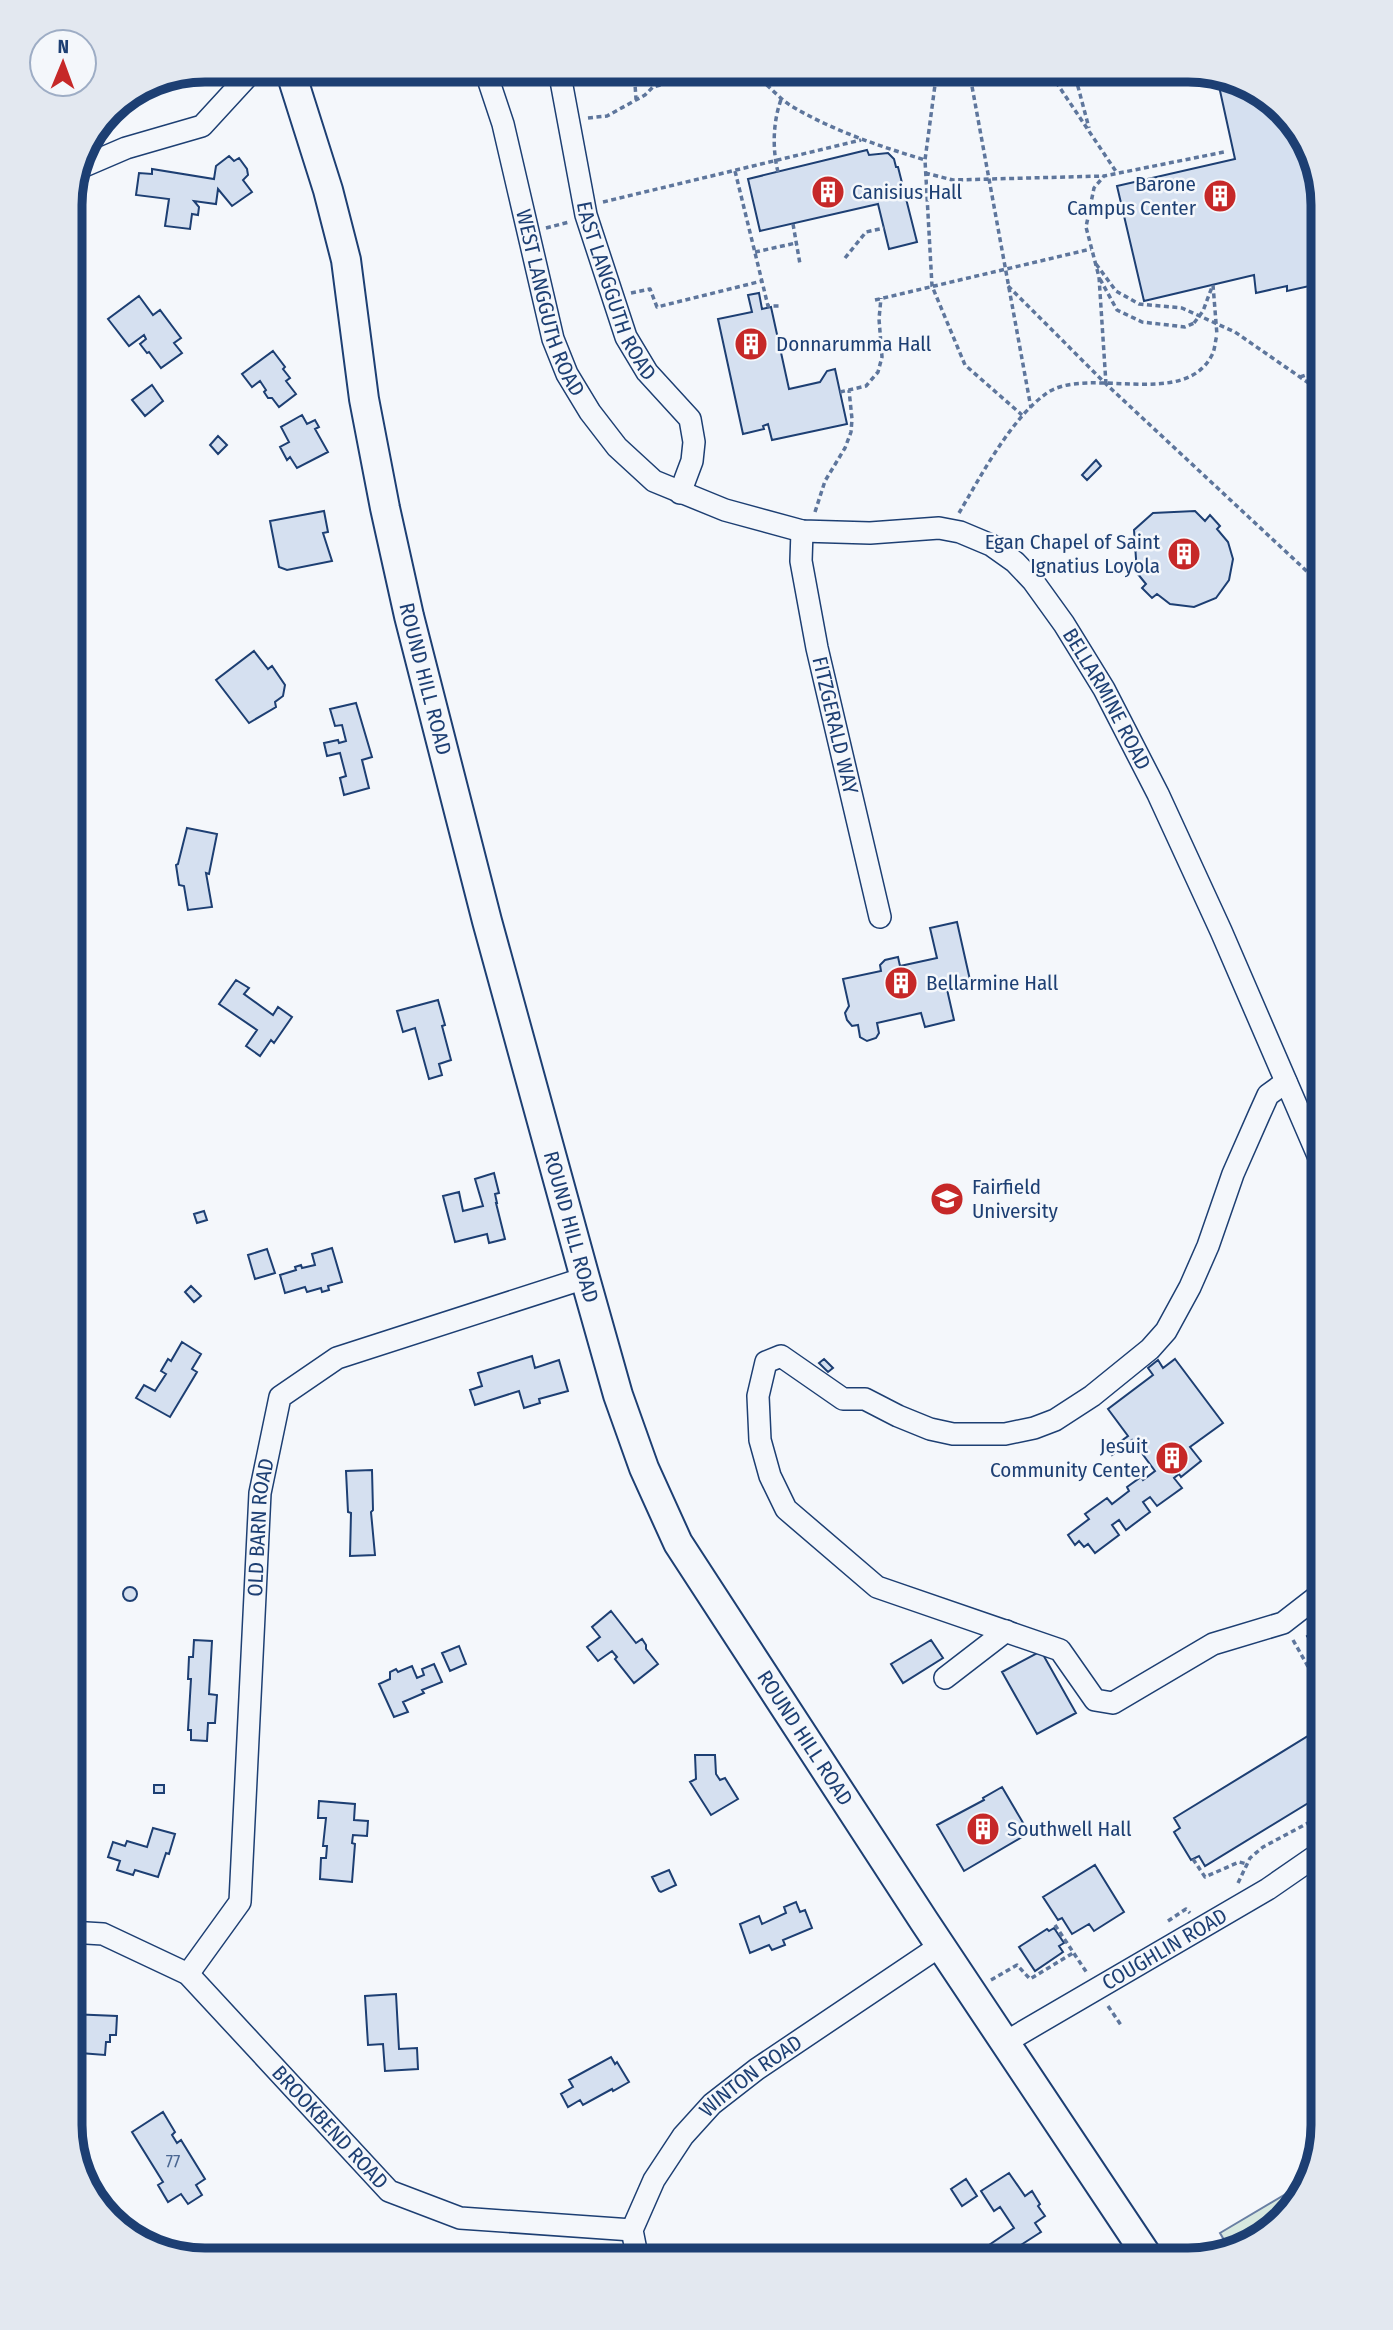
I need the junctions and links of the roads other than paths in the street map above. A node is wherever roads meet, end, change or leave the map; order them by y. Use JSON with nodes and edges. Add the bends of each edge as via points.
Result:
{"nodes":[{"id":1,"x":242,"y":83,"type":"edge"},
{"id":2,"x":294,"y":83,"type":"edge"},
{"id":3,"x":489,"y":83,"type":"edge"},
{"id":4,"x":562,"y":83,"type":"edge"},
{"id":5,"x":90,"y":164,"type":"edge"},
{"id":6,"x":680,"y":493,"type":"junction"},
{"id":7,"x":808,"y":531,"type":"junction"},
{"id":8,"x":880,"y":917,"type":"dead end"},
{"id":9,"x":1286,"y":1082,"type":"junction"},
{"id":10,"x":1311,"y":1139,"type":"edge"},
{"id":11,"x":585,"y":1278,"type":"junction"},
{"id":12,"x":1311,"y":1600,"type":"edge"},
{"id":13,"x":1006,"y":1631,"type":"junction"},
{"id":14,"x":945,"y":1678,"type":"dead end"},
{"id":15,"x":1311,"y":1860,"type":"edge"},
{"id":16,"x":82,"y":1933,"type":"edge"},
{"id":17,"x":940,"y":1946,"type":"junction"},
{"id":18,"x":188,"y":1974,"type":"junction"},
{"id":19,"x":1004,"y":2043,"type":"junction"},
{"id":20,"x":632,"y":2230,"type":"junction"},
{"id":21,"x":635,"y":2247,"type":"edge"},
{"id":22,"x":1142,"y":2248,"type":"edge"}],
"edges":[{"from":1,"to":5,"type":"street","via":[[202,126]]},
{"from":2,"to":11,"type":"main road","name":"ROUND HILL ROAD","via":[[346,260],[364,399],[409,616]]},
{"from":3,"to":6,"type":"street","name":"WEST LANGGUTH ROAD","via":[[553,339],[567,374],[617,447],[654,481]]},
{"from":4,"to":6,"type":"street","name":"EAST LANGGUTH ROAD","via":[[586,212],[626,337],[647,372],[690,419],[692,461]]},
{"from":6,"to":7,"type":"street","name":"BELLARMINE ROAD","via":[[758,520]]},
{"from":7,"to":8,"type":"street","name":"FITZGERALD WAY","via":[[801,561],[817,648]]},
{"from":7,"to":9,"type":"street","name":"BELLARMINE ROAD","via":[[870,533],[923,528],[960,532],[991,545],[1033,581],[1104,689],[1158,794]]},
{"from":9,"to":10,"type":"street","name":"BELLARMINE ROAD"},
{"from":9,"to":13,"type":"street","via":[[1268,1095],[1233,1174],[1209,1246],[1166,1331],[1141,1357],[1055,1420],[1005,1434],[953,1434],[930,1429],[866,1399],[843,1399],[781,1356],[766,1362],[758,1395],[760,1440],[786,1509],[877,1587]]},
{"from":11,"to":17,"type":"main road","name":"ROUND HILL ROAD","via":[[618,1395],[678,1544]]},
{"from":11,"to":18,"type":"street","name":"OLD BARN ROAD","via":[[337,1358],[280,1398],[260,1493],[240,1902]]},
{"from":12,"to":13,"type":"street","via":[[1283,1623],[1213,1644],[1112,1703],[1095,1700],[1060,1650]]},
{"from":13,"to":14,"type":"street"},
{"from":15,"to":19,"type":"street","name":"COUGHLIN ROAD"},
{"from":16,"to":18,"type":"street","name":"BROOKBEND ROAD","via":[[103,1934]]},
{"from":17,"to":19,"type":"main road","name":"ROUND HILL ROAD"},
{"from":17,"to":20,"type":"street","name":"WINTON ROAD","via":[[712,2104],[683,2136],[654,2180]]},
{"from":18,"to":20,"type":"street","name":"BROOKBEND ROAD","via":[[389,2191],[460,2218]]},
{"from":19,"to":22,"type":"main road","name":"ROUND HILL ROAD"},
{"from":20,"to":21,"type":"street"}]}
